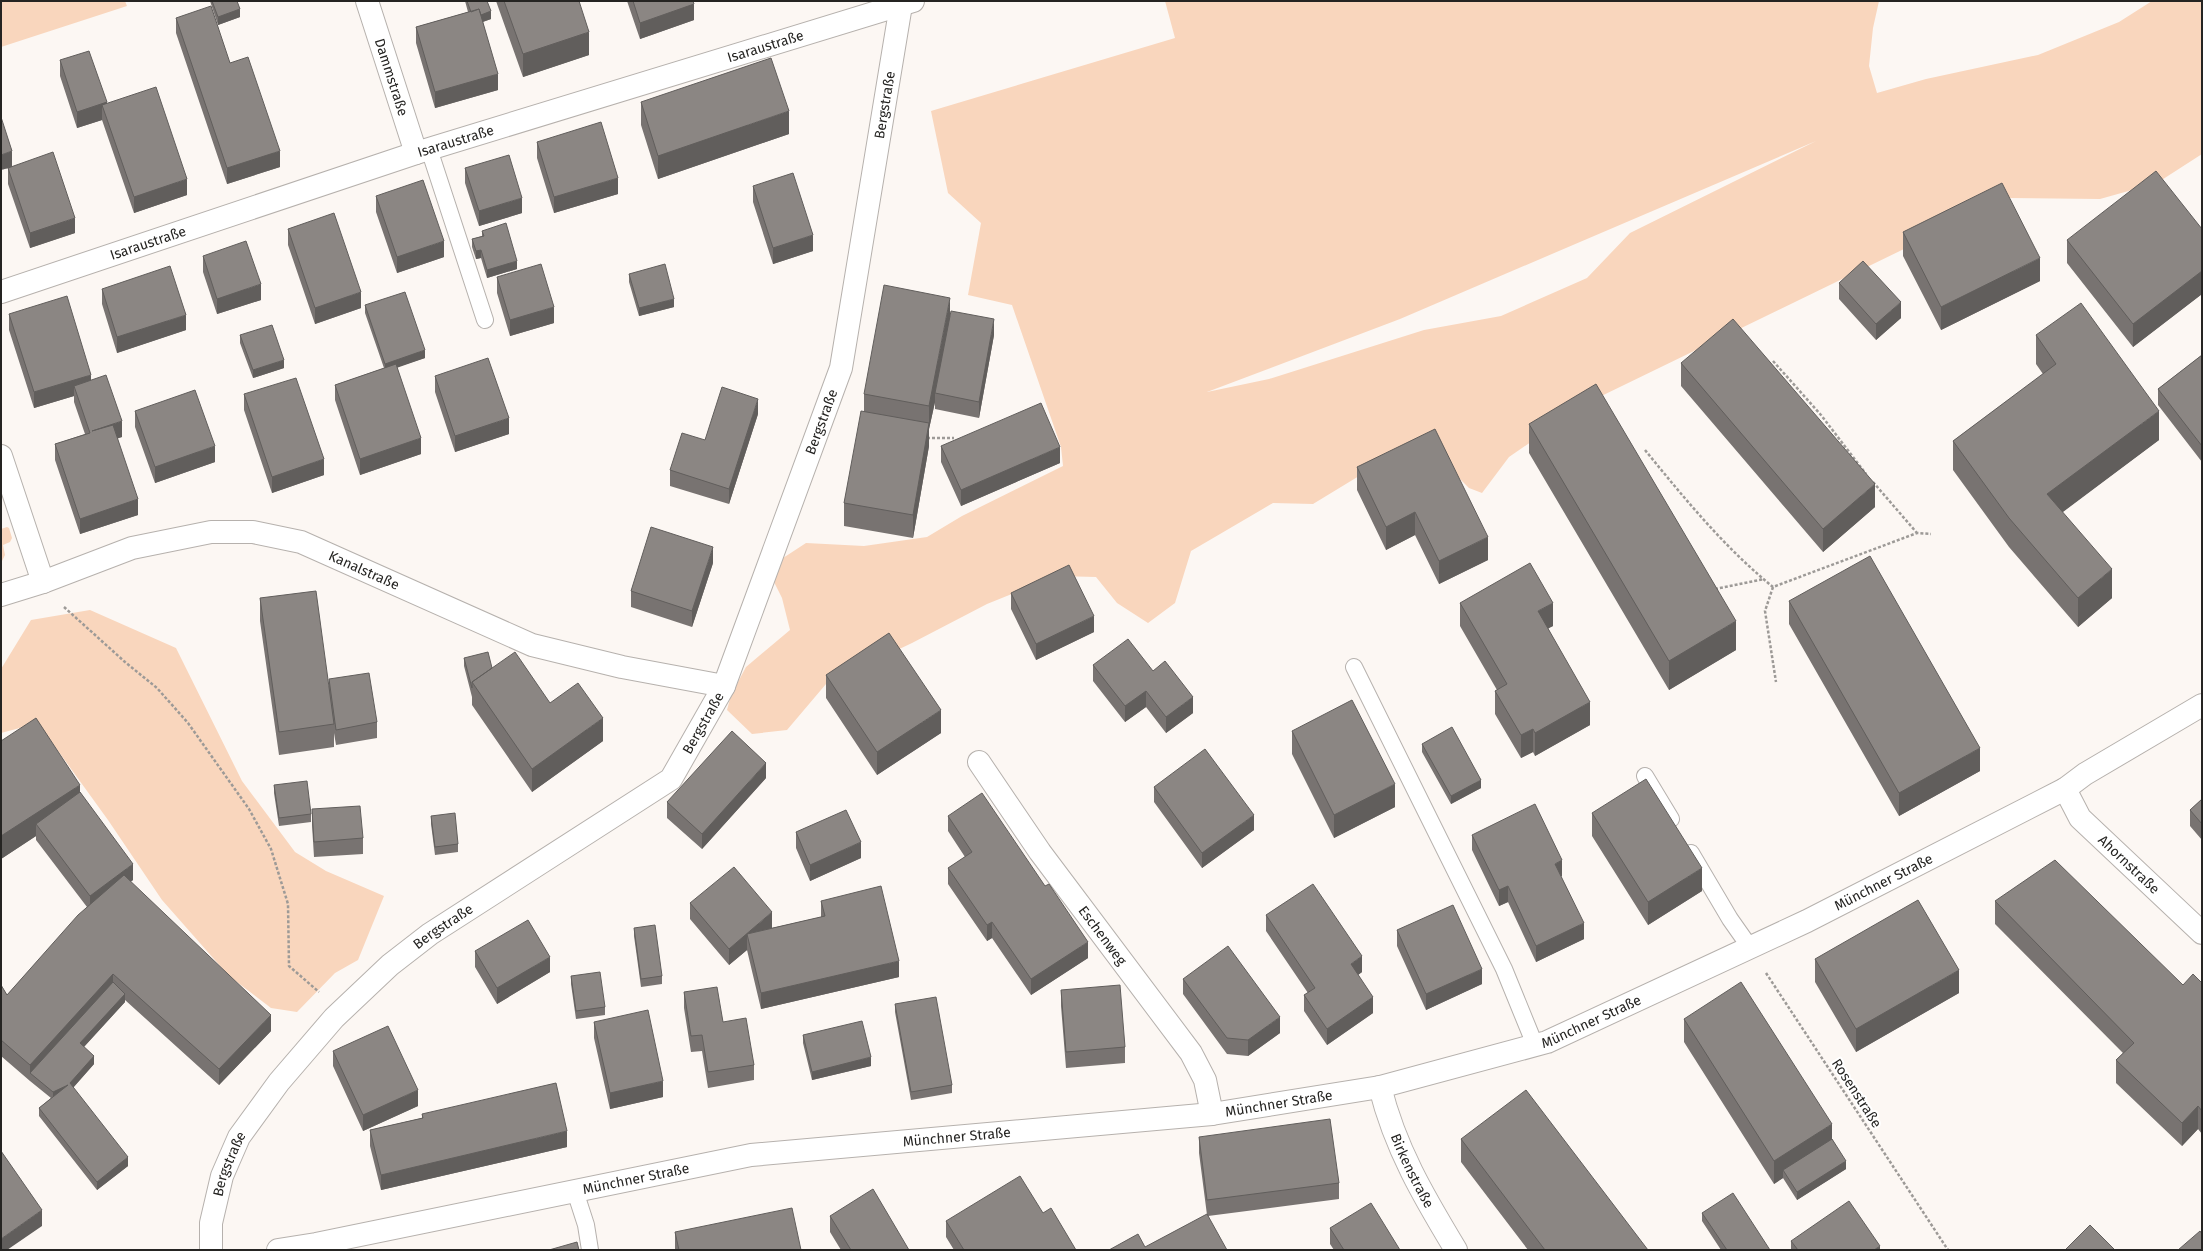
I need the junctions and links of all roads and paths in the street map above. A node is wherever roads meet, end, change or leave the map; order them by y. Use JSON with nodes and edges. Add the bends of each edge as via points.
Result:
{"nodes":[{"id":1,"x":367,"y":1,"type":"edge"},
{"id":2,"x":907,"y":3,"type":"edge"},
{"id":3,"x":423,"y":151,"type":"junction"},
{"id":4,"x":1,"y":292,"type":"edge"},
{"id":5,"x":485,"y":320,"type":"dead end"},
{"id":6,"x":1773,"y":361,"type":"dead end"},
{"id":7,"x":922,"y":437,"type":"edge"},
{"id":8,"x":954,"y":438,"type":"dead end"},
{"id":9,"x":1645,"y":450,"type":"dead end"},
{"id":10,"x":1,"y":456,"type":"edge"},
{"id":11,"x":1917,"y":533,"type":"junction"},
{"id":12,"x":1931,"y":534,"type":"dead end"},
{"id":13,"x":1764,"y":580,"type":"junction"},
{"id":14,"x":43,"y":582,"type":"junction"},
{"id":15,"x":1773,"y":587,"type":"junction"},
{"id":16,"x":1708,"y":590,"type":"edge"},
{"id":17,"x":1,"y":596,"type":"edge"},
{"id":18,"x":60,"y":604,"type":"dead end"},
{"id":19,"x":1354,"y":667,"type":"dead end"},
{"id":20,"x":1776,"y":682,"type":"dead end"},
{"id":21,"x":724,"y":686,"type":"junction"},
{"id":22,"x":2202,"y":705,"type":"edge"},
{"id":23,"x":979,"y":762,"type":"dead end"},
{"id":24,"x":1645,"y":776,"type":"dead end"},
{"id":25,"x":2065,"y":789,"type":"junction"},
{"id":26,"x":2202,"y":934,"type":"edge"},
{"id":27,"x":1749,"y":946,"type":"junction"},
{"id":28,"x":321,"y":994,"type":"dead end"},
{"id":29,"x":1535,"y":1045,"type":"junction"},
{"id":30,"x":1380,"y":1087,"type":"junction"},
{"id":31,"x":1212,"y":1114,"type":"junction"},
{"id":32,"x":575,"y":1191,"type":"junction"},
{"id":33,"x":211,"y":1250,"type":"edge"},
{"id":34,"x":278,"y":1250,"type":"edge"},
{"id":35,"x":590,"y":1250,"type":"edge"},
{"id":36,"x":1456,"y":1250,"type":"edge"},
{"id":37,"x":1948,"y":1250,"type":"edge"}],
"edges":[{"from":1,"to":3,"type":"street","name":"Dammstraße"},
{"from":2,"to":3,"type":"street","name":"Isaraustraße"},
{"from":2,"to":21,"type":"street","name":"Bergstraße","via":[[841,368]]},
{"from":3,"to":4,"type":"street","name":"Isaraustraße"},
{"from":3,"to":5,"type":"lane"},
{"from":6,"to":11,"type":"path","via":[[1821,415],[1865,473]]},
{"from":7,"to":8,"type":"path"},
{"from":9,"to":13,"type":"path","via":[[1715,532]]},
{"from":10,"to":14,"type":"street"},
{"from":11,"to":12,"type":"path"},
{"from":11,"to":15,"type":"path"},
{"from":13,"to":15,"type":"path"},
{"from":13,"to":16,"type":"path"},
{"from":14,"to":17,"type":"street","name":"Kanalstraße"},
{"from":14,"to":21,"type":"street","name":"Kanalstraße","via":[[132,548],[211,532],[252,532],[300,542],[532,645],[622,667]]},
{"from":15,"to":20,"type":"path","via":[[1765,611]]},
{"from":18,"to":28,"type":"path","via":[[157,688],[218,762],[249,809],[271,849],[288,904],[289,966]]},
{"from":19,"to":29,"type":"lane","via":[[1504,969]]},
{"from":21,"to":33,"type":"street","name":"Bergstraße","via":[[671,779],[430,934],[390,965],[334,1018],[279,1082],[239,1137],[222,1176],[211,1223]]},
{"from":22,"to":25,"type":"street","name":"Münchner Straße","via":[[2085,774]]},
{"from":23,"to":31,"type":"street","name":"Eschenweg","via":[[1040,852],[1191,1053],[1205,1080]]},
{"from":24,"to":27,"type":"lane","via":[[1730,919]]},
{"from":25,"to":26,"type":"street","name":"Ahornstraße","via":[[2080,818]]},
{"from":25,"to":27,"type":"street","name":"Münchner Straße","via":[[1807,921]]},
{"from":27,"to":29,"type":"street","name":"Münchner Straße","via":[[1547,1042]]},
{"from":27,"to":37,"type":"path","name":"Rosenstraße"},
{"from":29,"to":30,"type":"street","name":"Münchner Straße"},
{"from":30,"to":31,"type":"street","name":"Münchner Straße"},
{"from":30,"to":36,"type":"street","name":"Birkenstraße","via":[[1387,1116],[1407,1163]]},
{"from":31,"to":32,"type":"street","name":"Münchner Straße","via":[[751,1155]]},
{"from":32,"to":34,"type":"street","name":"Münchner Straße"},
{"from":32,"to":35,"type":"lane","via":[[586,1225]]}]}
